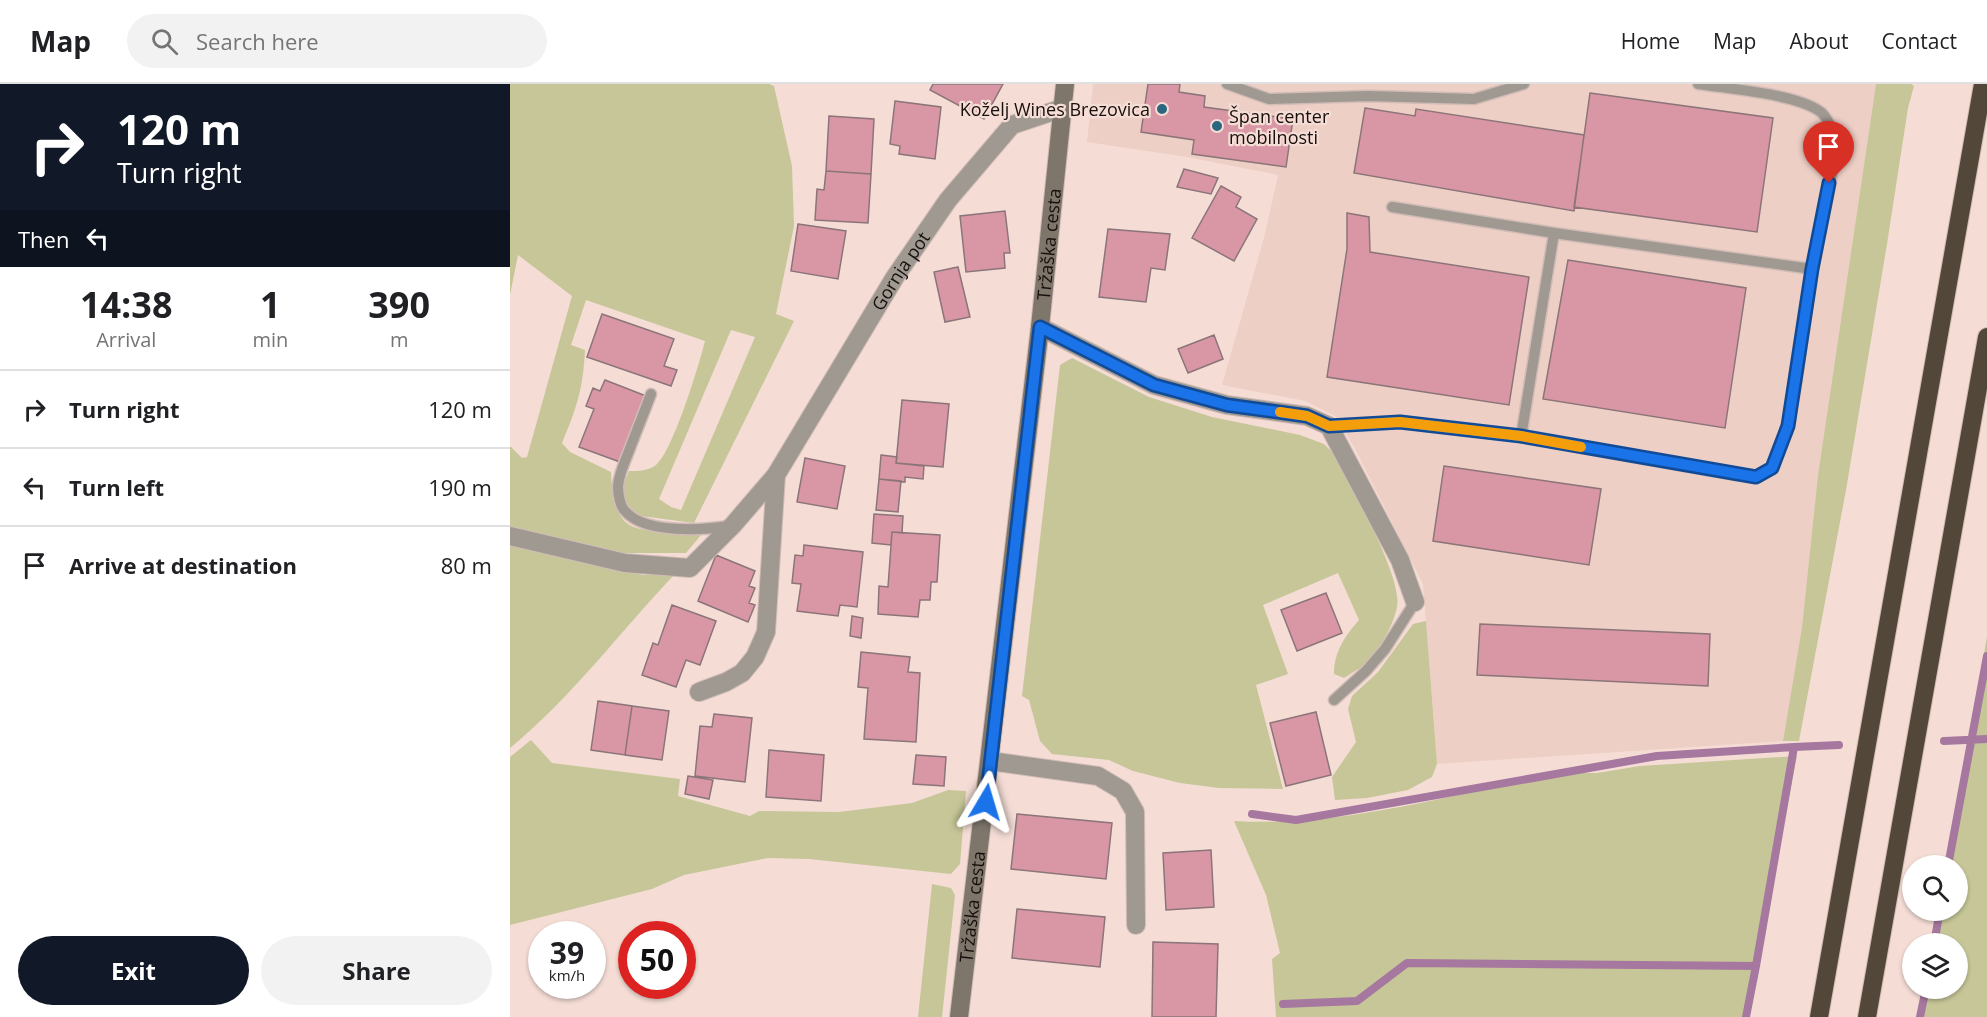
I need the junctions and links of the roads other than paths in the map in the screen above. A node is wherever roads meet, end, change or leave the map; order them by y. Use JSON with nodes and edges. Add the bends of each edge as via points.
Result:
{"nodes":[{"id":1,"x":1065,"y":84,"type":"edge"},
{"id":2,"x":1227,"y":84,"type":"edge"},
{"id":3,"x":1524,"y":84,"type":"edge"},
{"id":4,"x":1698,"y":84,"type":"edge"},
{"id":5,"x":1983,"y":84,"type":"edge"},
{"id":6,"x":1063,"y":108,"type":"junction"},
{"id":7,"x":1392,"y":207,"type":"dead end"},
{"id":8,"x":1554,"y":233,"type":"junction"},
{"id":9,"x":1812,"y":269,"type":"junction"},
{"id":10,"x":1040,"y":327,"type":"junction"},
{"id":11,"x":1987,"y":337,"type":"edge"},
{"id":12,"x":651,"y":394,"type":"dead end"},
{"id":13,"x":1329,"y":426,"type":"junction"},
{"id":14,"x":1521,"y":436,"type":"junction"},
{"id":15,"x":776,"y":475,"type":"junction"},
{"id":16,"x":733,"y":525,"type":"junction"},
{"id":17,"x":510,"y":536,"type":"edge"},
{"id":18,"x":1415,"y":602,"type":"joint"},
{"id":19,"x":699,"y":692,"type":"dead end"},
{"id":20,"x":1334,"y":700,"type":"dead end"},
{"id":21,"x":990,"y":761,"type":"junction"},
{"id":22,"x":1136,"y":925,"type":"dead end"},
{"id":23,"x":959,"y":1017,"type":"edge"},
{"id":24,"x":1819,"y":1017,"type":"edge"},
{"id":25,"x":1868,"y":1017,"type":"edge"}],
"edges":[{"from":1,"to":6,"type":"main road","name":"Tržaška cesta"},
{"from":2,"to":3,"type":"lane","via":[[1269,99],[1474,99]]},
{"from":4,"to":9,"type":"lane","via":[[1786,98],[1811,106],[1831,125],[1835,149]]},
{"from":5,"to":24,"type":"highway"},
{"from":6,"to":10,"type":"main road","name":"Tržaška cesta"},
{"from":6,"to":15,"type":"street","name":"Gornja pot","via":[[1012,125],[948,200],[895,277]]},
{"from":7,"to":8,"type":"lane"},
{"from":8,"to":9,"type":"lane"},
{"from":8,"to":14,"type":"lane"},
{"from":9,"to":14,"type":"lane","via":[[1788,426],[1772,468],[1756,477],[1736,475]]},
{"from":10,"to":13,"type":"street","via":[[1154,385],[1227,405],[1307,416]]},
{"from":10,"to":21,"type":"main road","name":"Tržaška cesta"},
{"from":11,"to":25,"type":"highway"},
{"from":12,"to":16,"type":"lane","via":[[622,470],[618,486],[621,507],[640,522],[655,525],[683,529]]},
{"from":13,"to":14,"type":"lane","via":[[1400,422]]},
{"from":13,"to":18,"type":"street","via":[[1400,560]]},
{"from":15,"to":16,"type":"street","name":"Gornja pot"},
{"from":15,"to":19,"type":"street","name":"Gornja pot","via":[[766,632],[755,657],[742,673]]},
{"from":16,"to":17,"type":"street","name":"Gornja pot","via":[[690,568],[625,563]]},
{"from":18,"to":20,"type":"lane","via":[[1385,649]]},
{"from":21,"to":22,"type":"street","via":[[1098,776],[1123,791],[1135,812]]},
{"from":21,"to":23,"type":"main road","name":"Tržaška cesta"}]}
